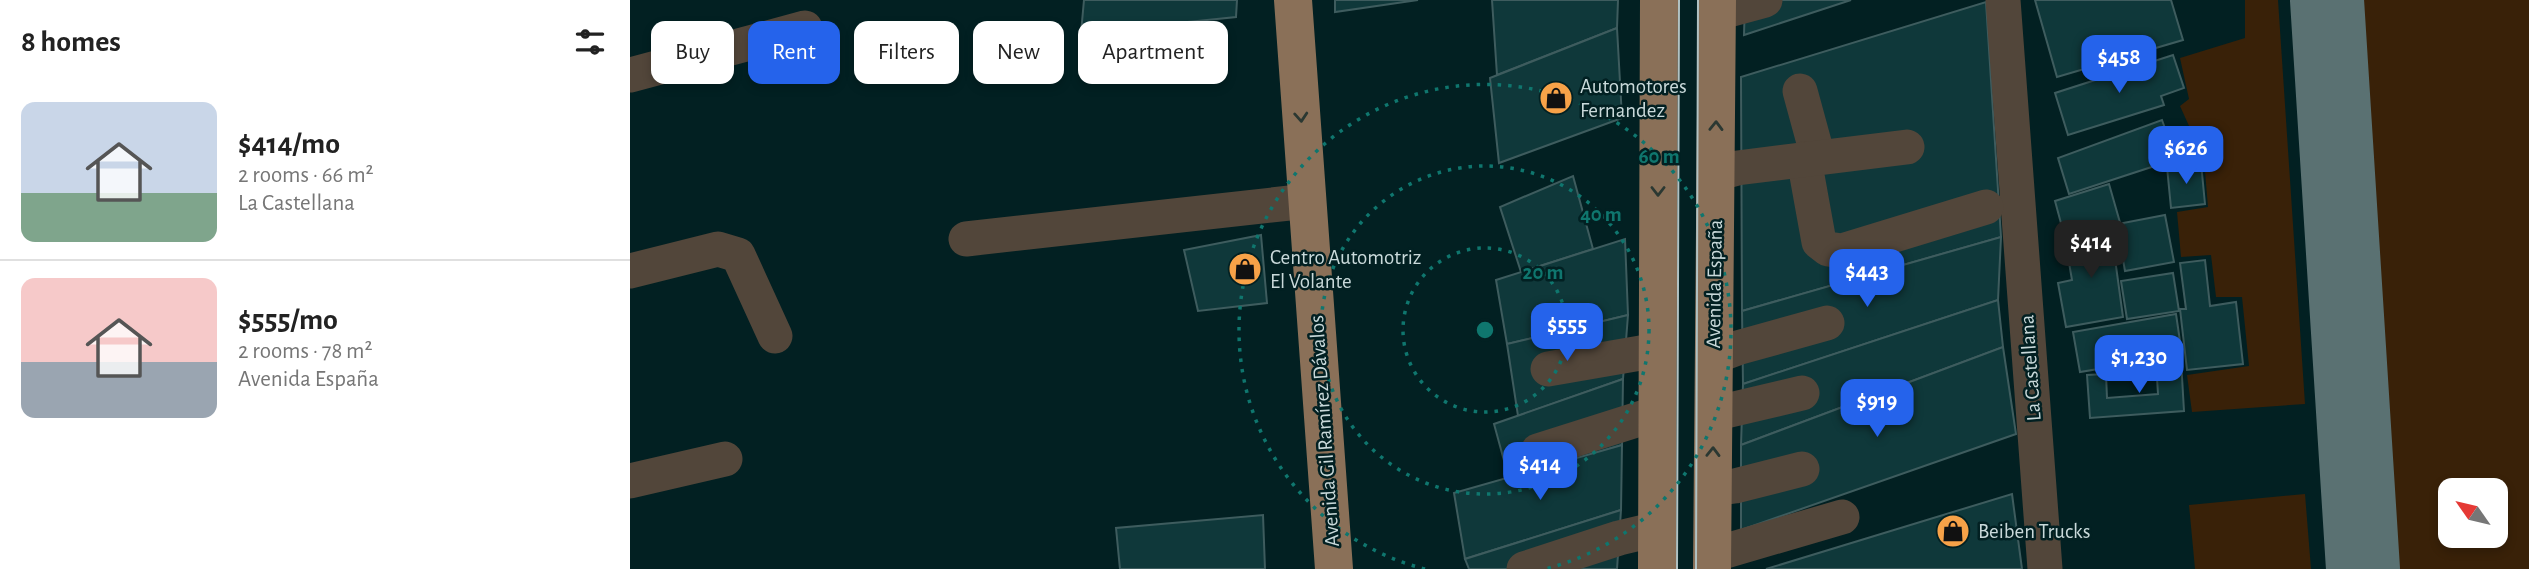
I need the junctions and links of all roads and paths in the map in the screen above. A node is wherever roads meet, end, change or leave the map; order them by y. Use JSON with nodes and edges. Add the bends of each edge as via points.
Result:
{"nodes":[{"id":1,"x":1293,"y":0,"type":"edge"},
{"id":2,"x":1318,"y":0,"type":"edge"},
{"id":3,"x":1659,"y":0,"type":"edge"},
{"id":4,"x":1765,"y":0,"type":"edge"},
{"id":5,"x":2003,"y":0,"type":"edge"},
{"id":6,"x":1717,"y":6,"type":"edge"},
{"id":7,"x":748,"y":43,"type":"edge"},
{"id":8,"x":630,"y":75,"type":"edge"},
{"id":9,"x":1800,"y":91,"type":"dead end"},
{"id":10,"x":1906,"y":147,"type":"dead end"},
{"id":11,"x":1811,"y":158,"type":"junction"},
{"id":12,"x":1715,"y":174,"type":"junction"},
{"id":13,"x":1308,"y":201,"type":"junction"},
{"id":14,"x":1986,"y":207,"type":"dead end"},
{"id":15,"x":966,"y":239,"type":"dead end"},
{"id":16,"x":630,"y":271,"type":"edge"},
{"id":17,"x":1827,"y":323,"type":"dead end"},
{"id":18,"x":775,"y":336,"type":"dead end"},
{"id":19,"x":1658,"y":349,"type":"junction"},
{"id":20,"x":1713,"y":357,"type":"junction"},
{"id":21,"x":1548,"y":369,"type":"dead end"},
{"id":22,"x":1802,"y":393,"type":"dead end"},
{"id":23,"x":1658,"y":413,"type":"junction"},
{"id":24,"x":1713,"y":414,"type":"junction"},
{"id":25,"x":1538,"y":451,"type":"dead end"},
{"id":26,"x":725,"y":460,"type":"dead end"},
{"id":27,"x":1802,"y":469,"type":"dead end"},
{"id":28,"x":630,"y":481,"type":"edge"},
{"id":29,"x":1712,"y":489,"type":"junction"},
{"id":30,"x":1842,"y":517,"type":"dead end"},
{"id":31,"x":1657,"y":529,"type":"junction"},
{"id":32,"x":1579,"y":561,"type":"edge"},
{"id":33,"x":1712,"y":562,"type":"edge"},
{"id":34,"x":1334,"y":569,"type":"edge"},
{"id":35,"x":1359,"y":569,"type":"edge"},
{"id":36,"x":1524,"y":569,"type":"edge"},
{"id":37,"x":1657,"y":569,"type":"edge"},
{"id":38,"x":2045,"y":569,"type":"edge"}],
"edges":[{"from":1,"to":13,"type":"main road","name":"Avenida Gil Ramírez Dávalos","one_way":true},
{"from":2,"to":35,"type":"main road","name":"Avenida Gil Ramírez Dávalos"},
{"from":3,"to":19,"type":"main road","one_way":true},
{"from":4,"to":6,"type":"street"},
{"from":5,"to":38,"type":"street","name":"La Castellana"},
{"from":12,"to":6,"type":"main road","name":"Avenida España","one_way":true},
{"from":7,"to":8,"type":"street"},
{"from":9,"to":11,"type":"street"},
{"from":10,"to":11,"type":"street"},
{"from":11,"to":12,"type":"street"},
{"from":11,"to":14,"type":"street","via":[[1819,242],[1828,250],[1842,251]]},
{"from":12,"to":20,"type":"main road","name":"Avenida España"},
{"from":13,"to":15,"type":"street"},
{"from":13,"to":34,"type":"main road","name":"Avenida Gil Ramírez Dávalos"},
{"from":16,"to":18,"type":"street","via":[[718,249],[738,255]]},
{"from":17,"to":20,"type":"street"},
{"from":19,"to":21,"type":"street"},
{"from":19,"to":23,"type":"main road"},
{"from":20,"to":24,"type":"main road","name":"Avenida España"},
{"from":22,"to":24,"type":"street"},
{"from":23,"to":25,"type":"street"},
{"from":23,"to":31,"type":"main road"},
{"from":29,"to":24,"type":"main road","name":"Avenida España","one_way":true},
{"from":26,"to":28,"type":"street"},
{"from":27,"to":29,"type":"street"},
{"from":29,"to":33,"type":"main road","name":"Avenida España"},
{"from":30,"to":33,"type":"street"},
{"from":31,"to":32,"type":"street"},
{"from":31,"to":37,"type":"main road"},
{"from":32,"to":36,"type":"street"}]}
